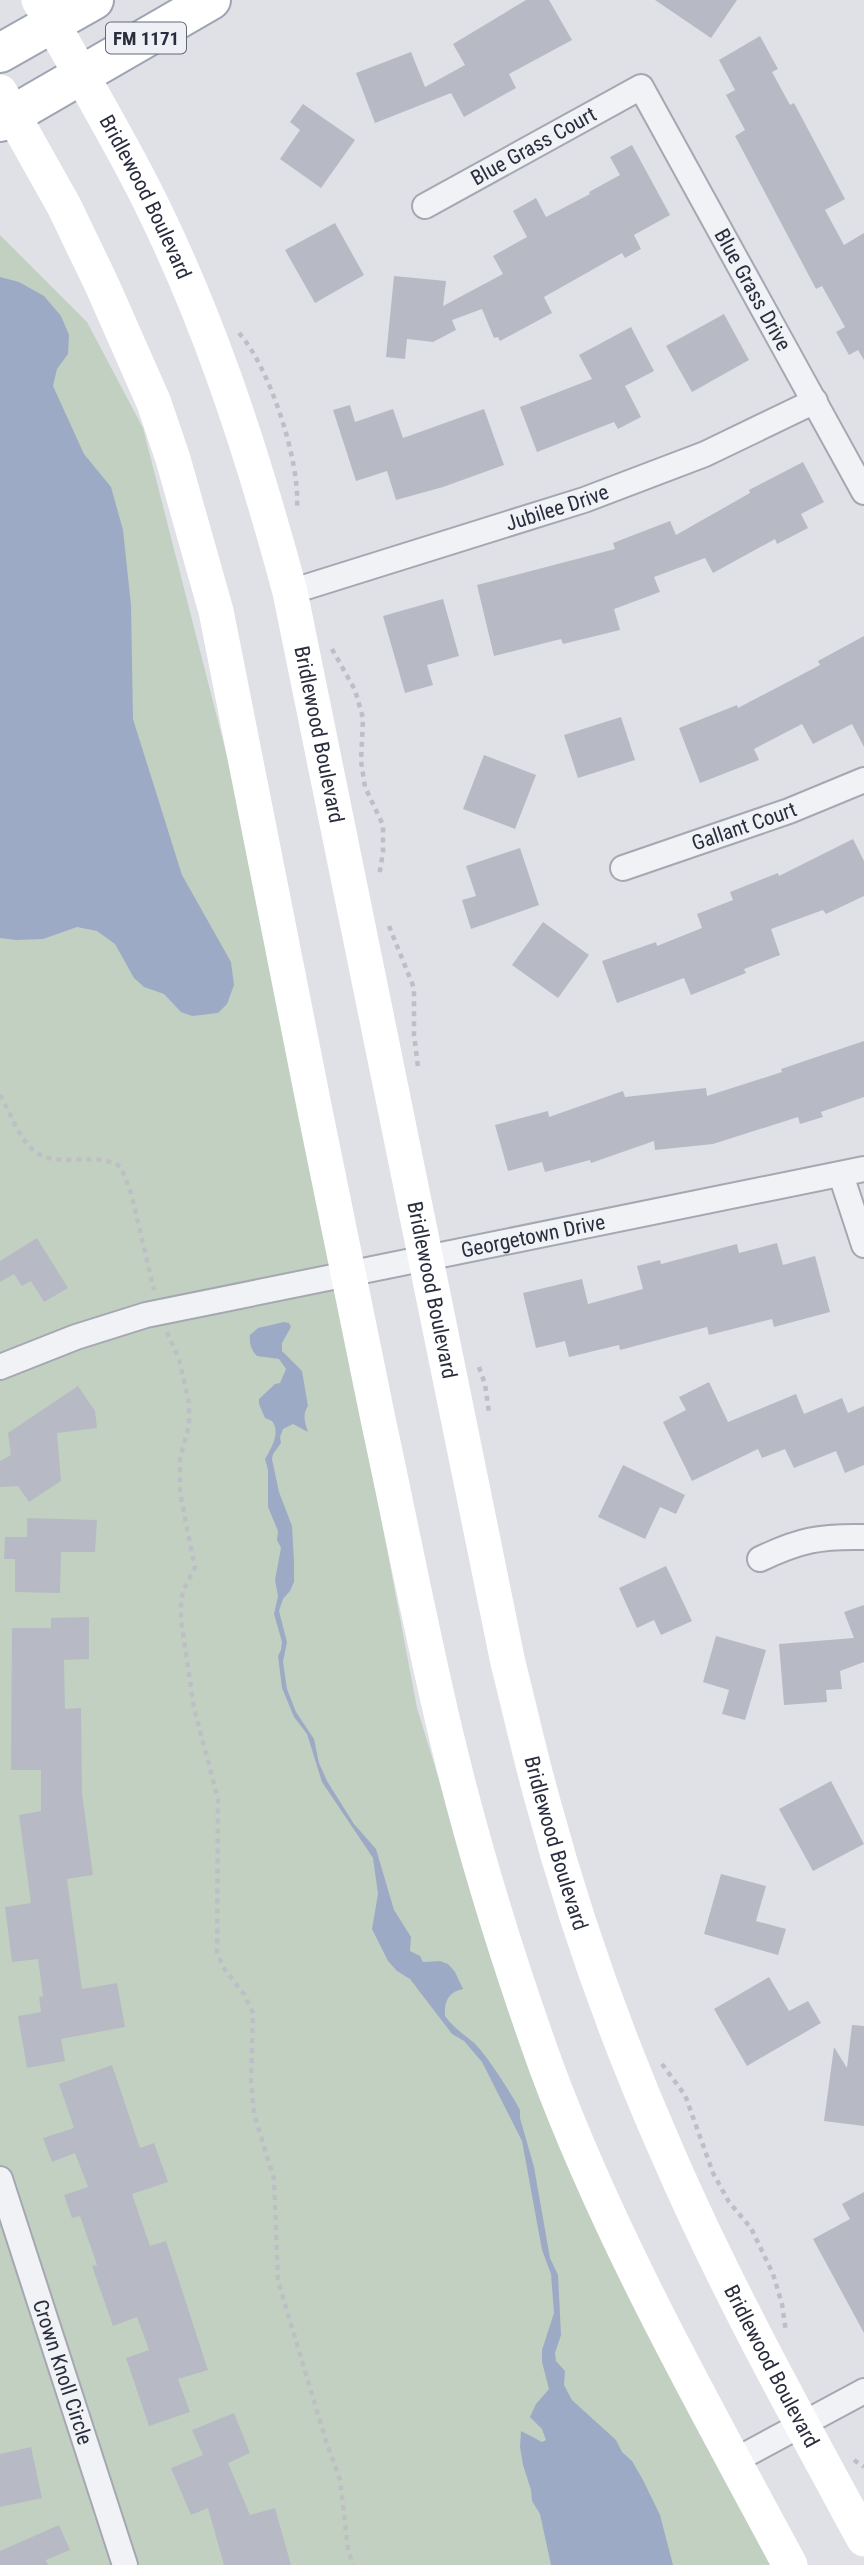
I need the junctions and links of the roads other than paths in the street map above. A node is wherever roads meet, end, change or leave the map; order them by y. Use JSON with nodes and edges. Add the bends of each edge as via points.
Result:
{"nodes":[{"id":1,"x":94,"y":0,"type":"edge"},
{"id":2,"x":211,"y":0,"type":"edge"},
{"id":3,"x":45,"y":12,"type":"edge"},
{"id":4,"x":0,"y":53,"type":"edge"},
{"id":5,"x":80,"y":76,"type":"junction"},
{"id":6,"x":641,"y":87,"type":"joint"},
{"id":7,"x":4,"y":109,"type":"edge"},
{"id":8,"x":425,"y":206,"type":"dead end"},
{"id":9,"x":815,"y":401,"type":"junction"},
{"id":10,"x":864,"y":492,"type":"edge"},
{"id":11,"x":290,"y":592,"type":"junction"},
{"id":12,"x":864,"y":780,"type":"edge"},
{"id":13,"x":623,"y":868,"type":"dead end"},
{"id":14,"x":852,"y":1172,"type":"edge"},
{"id":15,"x":864,"y":1245,"type":"edge"},
{"id":16,"x":425,"y":1257,"type":"junction"},
{"id":17,"x":348,"y":1272,"type":"junction"},
{"id":18,"x":0,"y":1367,"type":"edge"},
{"id":19,"x":864,"y":1537,"type":"edge"},
{"id":20,"x":760,"y":1559,"type":"dead end"},
{"id":21,"x":0,"y":2179,"type":"edge"},
{"id":22,"x":864,"y":2391,"type":"edge"},
{"id":23,"x":803,"y":2426,"type":"junction"},
{"id":24,"x":734,"y":2461,"type":"junction"},
{"id":25,"x":864,"y":2539,"type":"edge"},
{"id":26,"x":125,"y":2565,"type":"edge"},
{"id":27,"x":790,"y":2565,"type":"edge"}],
"edges":[{"from":1,"to":3,"type":"main road","number":"FM 1171"},
{"from":2,"to":5,"type":"main road","number":"FM 1171"},
{"from":3,"to":4,"type":"main road","number":"FM 1171"},
{"from":3,"to":5,"type":"main road","name":"Bridlewood Boulevard"},
{"from":5,"to":7,"type":"main road","number":"FM 1171"},
{"from":5,"to":11,"type":"main road","name":"Bridlewood Boulevard","via":[[136,173],[215,349]]},
{"from":6,"to":8,"type":"street","name":"Blue Grass Court"},
{"from":6,"to":9,"type":"street","name":"Blue Grass Drive"},
{"from":7,"to":17,"type":"main road","via":[[64,206],[131,349],[154,403],[192,522],[216,611]]},
{"from":9,"to":10,"type":"street","name":"Blue Grass Drive"},
{"from":9,"to":11,"type":"street","name":"Jubilee Drive","via":[[705,454],[584,500]]},
{"from":11,"to":16,"type":"main road","name":"Bridlewood Boulevard"},
{"from":12,"to":13,"type":"street","name":"Gallant Court"},
{"from":14,"to":15,"type":"street"},
{"from":14,"to":16,"type":"street","name":"Georgetown Drive"},
{"from":16,"to":17,"type":"street","name":"Georgetown Drive"},
{"from":16,"to":23,"type":"main road","name":"Bridlewood Boulevard","via":[[508,1663],[542,1802],[578,1921],[641,2090],[694,2213]]},
{"from":17,"to":18,"type":"street","name":"Georgetown Drive","via":[[159,1312],[76,1336]]},
{"from":17,"to":24,"type":"main road","via":[[449,1749],[520,1988],[547,2068],[609,2215]]},
{"from":19,"to":20,"type":"street","via":[[829,1536],[793,1543]]},
{"from":21,"to":26,"type":"street","name":"Crown Knoll Circle"},
{"from":22,"to":23,"type":"street"},
{"from":23,"to":24,"type":"street"},
{"from":23,"to":25,"type":"main road","name":"Bridlewood Boulevard"},
{"from":24,"to":27,"type":"main road"}]}
